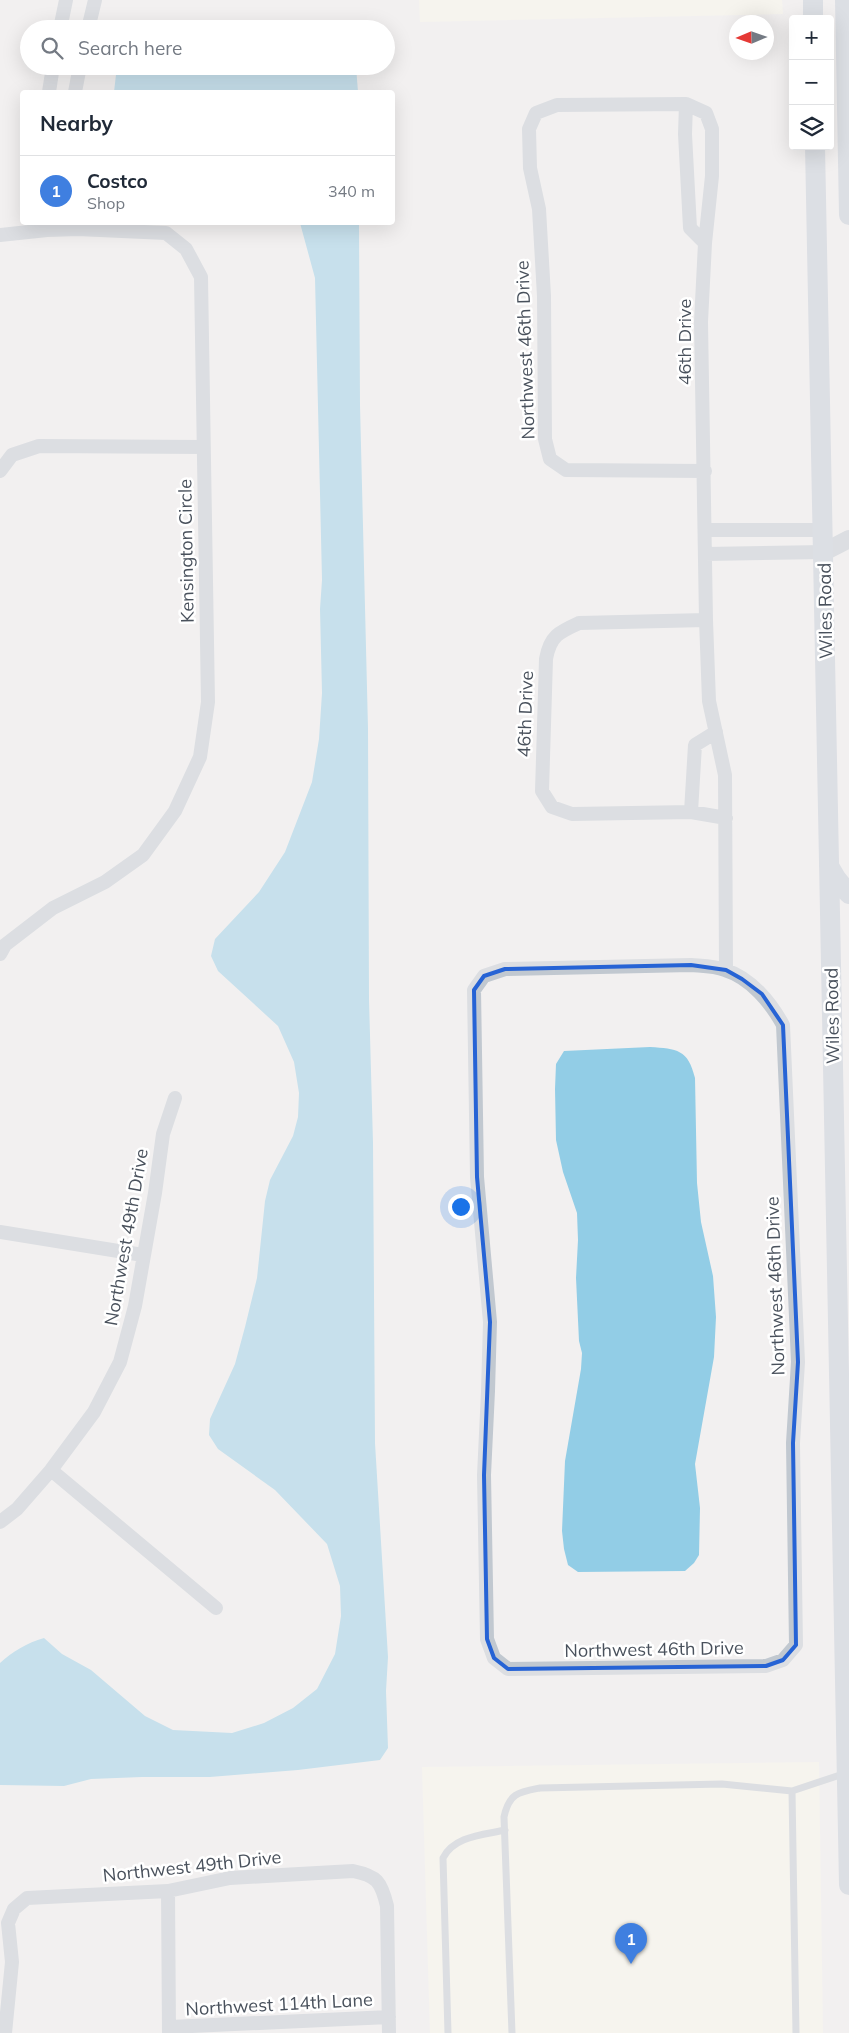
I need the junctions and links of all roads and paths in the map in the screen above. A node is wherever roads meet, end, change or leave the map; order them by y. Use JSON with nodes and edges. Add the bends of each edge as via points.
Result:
{"nodes":[{"id":1,"x":66,"y":0,"type":"edge"},
{"id":2,"x":94,"y":0,"type":"edge"},
{"id":3,"x":813,"y":0,"type":"edge"},
{"id":4,"x":844,"y":0,"type":"edge"},
{"id":5,"x":813,"y":15,"type":"edge"},
{"id":6,"x":62,"y":20,"type":"edge"},
{"id":7,"x":90,"y":20,"type":"edge"},
{"id":8,"x":52,"y":75,"type":"edge"},
{"id":9,"x":78,"y":75,"type":"edge"},
{"id":10,"x":49,"y":90,"type":"edge"},
{"id":11,"x":75,"y":90,"type":"edge"},
{"id":12,"x":686,"y":104,"type":"junction"},
{"id":13,"x":536,"y":113,"type":"joint"},
{"id":14,"x":815,"y":150,"type":"edge"},
{"id":15,"x":849,"y":215,"type":"edge"},
{"id":16,"x":47,"y":226,"type":"edge"},
{"id":17,"x":78,"y":226,"type":"edge"},
{"id":18,"x":0,"y":235,"type":"edge"},
{"id":19,"x":704,"y":243,"type":"junction"},
{"id":20,"x":203,"y":446,"type":"junction"},
{"id":21,"x":0,"y":471,"type":"edge"},
{"id":22,"x":705,"y":471,"type":"junction"},
{"id":23,"x":705,"y":530,"type":"junction"},
{"id":24,"x":823,"y":530,"type":"junction"},
{"id":25,"x":849,"y":535,"type":"edge"},
{"id":26,"x":849,"y":539,"type":"edge"},
{"id":27,"x":824,"y":552,"type":"junction"},
{"id":28,"x":706,"y":554,"type":"junction"},
{"id":29,"x":706,"y":620,"type":"junction"},
{"id":30,"x":716,"y":732,"type":"junction"},
{"id":31,"x":691,"y":812,"type":"junction"},
{"id":32,"x":726,"y":818,"type":"junction"},
{"id":33,"x":830,"y":866,"type":"junction"},
{"id":34,"x":849,"y":894,"type":"edge"},
{"id":35,"x":2,"y":947,"type":"edge"},
{"id":36,"x":726,"y":970,"type":"junction"},
{"id":37,"x":175,"y":1098,"type":"dead end"},
{"id":38,"x":0,"y":1232,"type":"edge"},
{"id":39,"x":144,"y":1255,"type":"junction"},
{"id":40,"x":51,"y":1470,"type":"junction"},
{"id":41,"x":0,"y":1522,"type":"edge"},
{"id":42,"x":216,"y":1608,"type":"dead end"},
{"id":43,"x":848,"y":1773,"type":"edge"},
{"id":44,"x":792,"y":1791,"type":"junction"},
{"id":45,"x":505,"y":1830,"type":"junction"},
{"id":46,"x":849,"y":1885,"type":"edge"},
{"id":47,"x":168,"y":1892,"type":"junction"},
{"id":48,"x":389,"y":2018,"type":"junction"},
{"id":49,"x":170,"y":2030,"type":"edge"},
{"id":50,"x":5,"y":2033,"type":"edge"},
{"id":51,"x":390,"y":2033,"type":"edge"},
{"id":52,"x":448,"y":2033,"type":"edge"},
{"id":53,"x":512,"y":2033,"type":"edge"},
{"id":54,"x":796,"y":2033,"type":"edge"}],
"edges":[{"from":1,"to":6,"type":"street"},
{"from":2,"to":7,"type":"street"},
{"from":3,"to":5,"type":"main road"},
{"from":4,"to":15,"type":"main road"},
{"from":8,"to":10,"type":"street"},
{"from":9,"to":11,"type":"street"},
{"from":12,"to":13,"type":"street","name":"46th Drive","via":[[557,105]]},
{"from":12,"to":19,"type":"street","via":[[690,228]]},
{"from":12,"to":19,"type":"street","name":"46th Drive","via":[[706,113],[712,129],[712,176]]},
{"from":13,"to":22,"type":"street","name":"Northwest 46th Drive","via":[[528,129],[530,168],[539,209],[544,296],[545,439],[550,459],[566,470]]},
{"from":14,"to":24,"type":"main road","name":"Wiles Road"},
{"from":16,"to":17,"type":"street","name":"Kensington Circle"},
{"from":16,"to":18,"type":"street","name":"Kensington Circle"},
{"from":17,"to":20,"type":"street","name":"Kensington Circle","via":[[166,233],[186,248],[201,277]]},
{"from":19,"to":22,"type":"street","name":"46th Drive","via":[[701,322]]},
{"from":20,"to":21,"type":"street","via":[[39,446],[12,455]]},
{"from":20,"to":35,"type":"street","name":"Kensington Circle","via":[[208,702],[200,757],[175,811],[143,855],[105,882],[53,908]]},
{"from":22,"to":23,"type":"street","name":"46th Drive"},
{"from":23,"to":24,"type":"street"},
{"from":23,"to":28,"type":"street","name":"46th Drive"},
{"from":24,"to":25,"type":"street"},
{"from":24,"to":27,"type":"main road","name":"Wiles Road"},
{"from":26,"to":27,"type":"street"},
{"from":27,"to":28,"type":"street"},
{"from":27,"to":33,"type":"main road","name":"Wiles Road"},
{"from":28,"to":29,"type":"street","name":"46th Drive"},
{"from":29,"to":30,"type":"street","name":"46th Drive","via":[[709,701]]},
{"from":29,"to":31,"type":"street","name":"46th Drive","via":[[579,623],[560,632],[548,646],[546,660],[542,791],[552,807],[572,814]]},
{"from":30,"to":31,"type":"street","via":[[695,745]]},
{"from":30,"to":32,"type":"street","name":"46th Drive","via":[[725,775]]},
{"from":31,"to":32,"type":"street","name":"46th Drive"},
{"from":32,"to":36,"type":"street","name":"46th Drive"},
{"from":33,"to":34,"type":"main road"},
{"from":33,"to":43,"type":"main road","name":"Wiles Road"},
{"from":36,"to":36,"type":"street","name":"Northwest 46th Drive","via":[[691,965],[505,969],[484,976],[474,990],[477,1177],[490,1322],[484,1476],[487,1639],[494,1658],[508,1669],[766,1666],[783,1660],[796,1646],[793,1443],[798,1362],[783,1025],[762,994]]},
{"from":37,"to":39,"type":"street","name":"Northwest 49th Drive","via":[[163,1134]]},
{"from":38,"to":39,"type":"street"},
{"from":39,"to":40,"type":"street","name":"Northwest 49th Drive","via":[[120,1362],[94,1412]]},
{"from":40,"to":41,"type":"street","name":"Northwest 49th Drive","via":[[17,1509]]},
{"from":40,"to":42,"type":"street"},
{"from":43,"to":44,"type":"lane"},
{"from":43,"to":46,"type":"main road","name":"Wiles Road"},
{"from":44,"to":45,"type":"lane","via":[[722,1784],[540,1788],[520,1792],[510,1799],[504,1817]]},
{"from":44,"to":54,"type":"lane"},
{"from":45,"to":52,"type":"lane","via":[[457,1842],[443,1858]]},
{"from":45,"to":53,"type":"lane"},
{"from":47,"to":48,"type":"street","name":"Northwest 49th Drive","via":[[230,1878],[352,1871],[370,1875],[383,1888],[387,1906]]},
{"from":47,"to":49,"type":"street"},
{"from":47,"to":50,"type":"street","name":"Northwest 49th Drive","via":[[27,1898],[14,1909],[8,1923],[12,1962]]},
{"from":48,"to":49,"type":"street","name":"Northwest 114th Lane"},
{"from":48,"to":51,"type":"street","name":"Northwest 49th Drive"}]}
